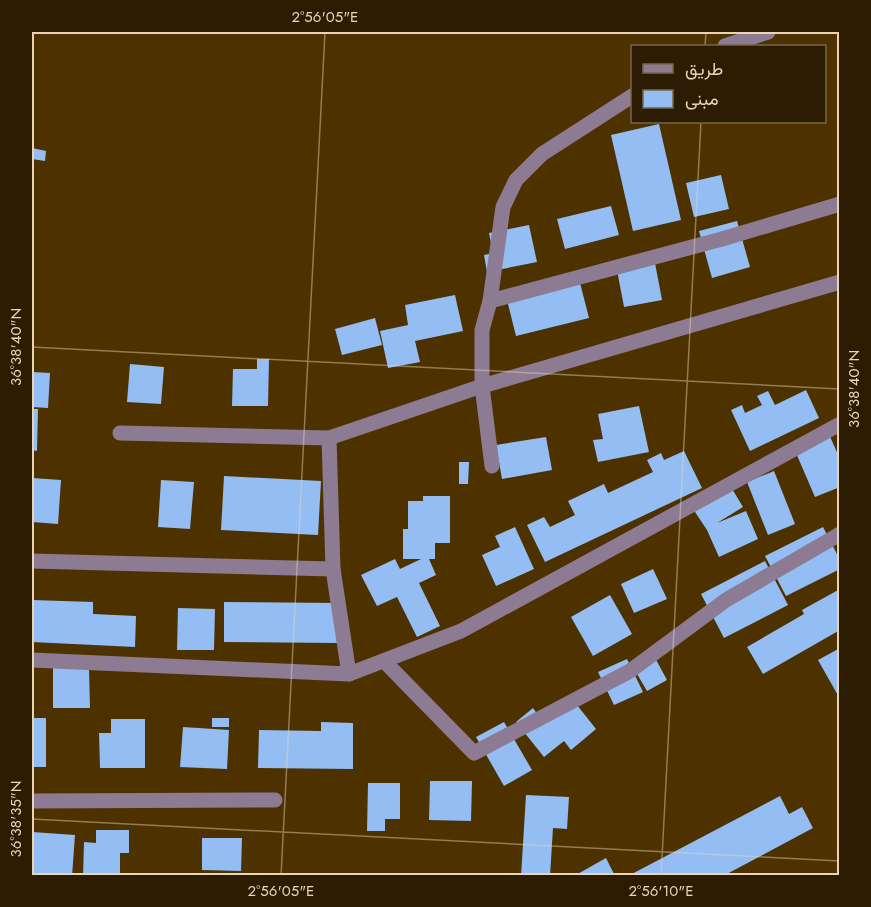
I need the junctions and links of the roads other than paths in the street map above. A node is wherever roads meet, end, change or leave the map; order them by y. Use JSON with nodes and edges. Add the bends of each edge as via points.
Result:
{"nodes":[{"id":1,"x":768,"y":32,"type":"edge"},
{"id":2,"x":728,"y":45,"type":"edge"},
{"id":3,"x":631,"y":97,"type":"edge"},
{"id":4,"x":840,"y":204,"type":"edge"},
{"id":5,"x":840,"y":282,"type":"edge"},
{"id":6,"x":490,"y":302,"type":"junction"},
{"id":7,"x":482,"y":386,"type":"junction"},
{"id":8,"x":840,"y":424,"type":"edge"},
{"id":9,"x":120,"y":433,"type":"dead end"},
{"id":10,"x":329,"y":438,"type":"junction"},
{"id":11,"x":492,"y":466,"type":"dead end"},
{"id":12,"x":840,"y":534,"type":"edge"},
{"id":13,"x":32,"y":561,"type":"edge"},
{"id":14,"x":333,"y":569,"type":"junction"},
{"id":15,"x":32,"y":660,"type":"edge"},
{"id":16,"x":384,"y":661,"type":"junction"},
{"id":17,"x":349,"y":674,"type":"junction"},
{"id":18,"x":275,"y":800,"type":"dead end"},
{"id":19,"x":32,"y":801,"type":"edge"}],
"edges":[{"from":1,"to":2,"type":"street"},
{"from":3,"to":6,"type":"street","via":[[542,154],[516,180],[503,207]]},
{"from":4,"to":6,"type":"street"},
{"from":5,"to":7,"type":"street"},
{"from":6,"to":7,"type":"street","via":[[482,330]]},
{"from":7,"to":10,"type":"street"},
{"from":7,"to":11,"type":"street"},
{"from":8,"to":16,"type":"street","via":[[461,631]]},
{"from":9,"to":10,"type":"street"},
{"from":10,"to":14,"type":"street"},
{"from":12,"to":16,"type":"street","via":[[726,600],[630,671],[474,753]]},
{"from":13,"to":14,"type":"street"},
{"from":14,"to":17,"type":"street"},
{"from":15,"to":17,"type":"street"},
{"from":16,"to":17,"type":"street"},
{"from":18,"to":19,"type":"street"}]}
